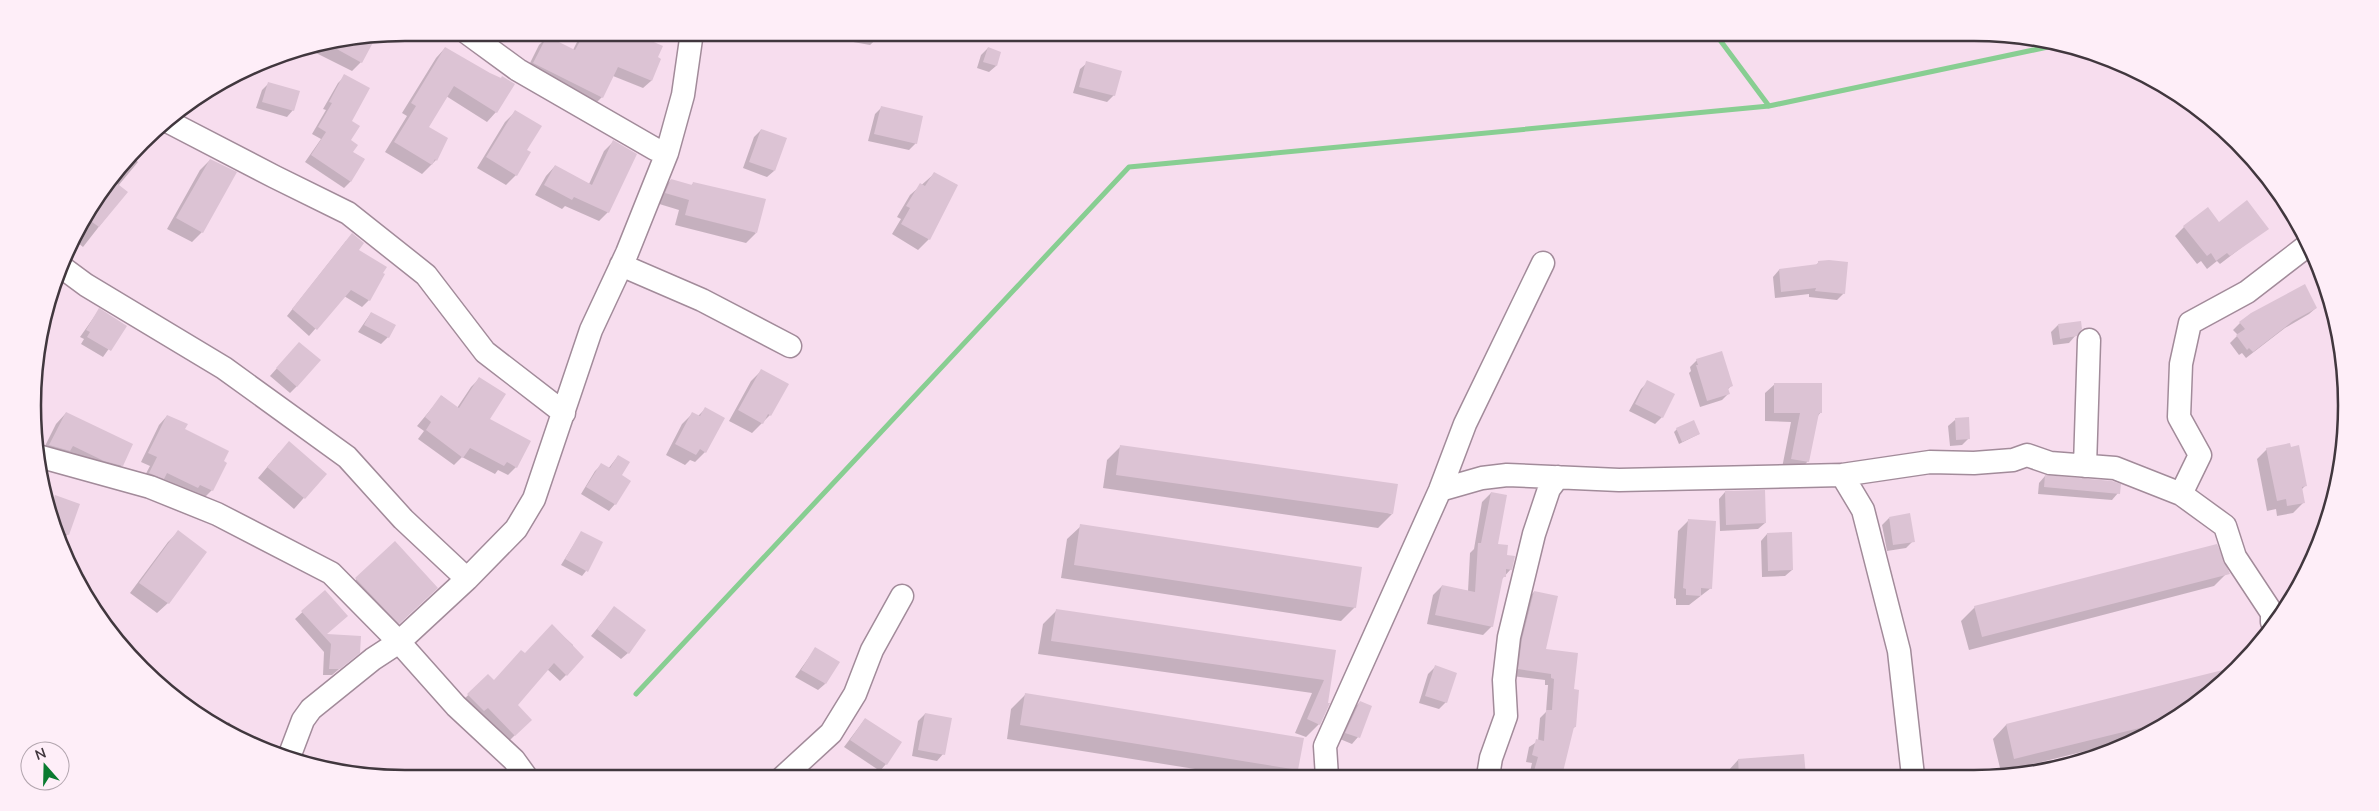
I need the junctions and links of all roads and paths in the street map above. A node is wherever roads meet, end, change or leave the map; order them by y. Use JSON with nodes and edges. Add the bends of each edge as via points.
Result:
{"nodes":[{"id":1,"x":478,"y":41,"type":"edge"},
{"id":2,"x":691,"y":41,"type":"edge"},
{"id":3,"x":174,"y":125,"type":"edge"},
{"id":4,"x":667,"y":153,"type":"junction"},
{"id":5,"x":2302,"y":249,"type":"edge"},
{"id":6,"x":1543,"y":263,"type":"dead end"},
{"id":7,"x":621,"y":265,"type":"junction"},
{"id":8,"x":67,"y":271,"type":"edge"},
{"id":9,"x":2089,"y":340,"type":"dead end"},
{"id":10,"x":790,"y":346,"type":"dead end"},
{"id":11,"x":564,"y":414,"type":"junction"},
{"id":12,"x":45,"y":458,"type":"edge"},
{"id":13,"x":2085,"y":466,"type":"junction"},
{"id":14,"x":1842,"y":475,"type":"junction"},
{"id":15,"x":1558,"y":477,"type":"junction"},
{"id":16,"x":1440,"y":490,"type":"junction"},
{"id":17,"x":2181,"y":494,"type":"junction"},
{"id":18,"x":467,"y":579,"type":"junction"},
{"id":19,"x":902,"y":596,"type":"dead end"},
{"id":20,"x":2272,"y":613,"type":"edge"},
{"id":21,"x":399,"y":642,"type":"junction"},
{"id":22,"x":291,"y":751,"type":"edge"},
{"id":23,"x":521,"y":770,"type":"edge"},
{"id":24,"x":791,"y":770,"type":"edge"},
{"id":25,"x":1327,"y":770,"type":"edge"},
{"id":26,"x":1489,"y":770,"type":"edge"},
{"id":27,"x":1912,"y":770,"type":"edge"}],
"edges":[{"from":1,"to":4,"type":"street","via":[[518,70]]},
{"from":2,"to":4,"type":"street","via":[[683,95]]},
{"from":3,"to":11,"type":"street","via":[[348,213],[426,275],[485,352]]},
{"from":4,"to":7,"type":"street"},
{"from":5,"to":17,"type":"street","via":[[2248,292],[2190,322],[2181,364],[2179,417],[2200,455]]},
{"from":6,"to":16,"type":"street","via":[[1465,424]]},
{"from":7,"to":10,"type":"street","via":[[702,300]]},
{"from":7,"to":11,"type":"street","via":[[592,330]]},
{"from":8,"to":18,"type":"street","via":[[224,368],[347,457],[404,519]]},
{"from":9,"to":13,"type":"street"},
{"from":11,"to":18,"type":"street","via":[[534,498],[516,529]]},
{"from":12,"to":21,"type":"street","via":[[150,487],[226,518],[331,573]]},
{"from":13,"to":14,"type":"street","via":[[2050,463],[2027,455],[2013,460],[1974,463],[1930,462]]},
{"from":13,"to":17,"type":"street","via":[[2115,468]]},
{"from":14,"to":15,"type":"street","via":[[1681,479]]},
{"from":14,"to":27,"type":"street","via":[[1863,510],[1900,651]]},
{"from":15,"to":16,"type":"street","via":[[1507,475],[1482,478]]},
{"from":15,"to":26,"type":"street","via":[[1549,489],[1534,534],[1510,638],[1504,680],[1506,716]]},
{"from":16,"to":25,"type":"street","via":[[1325,746]]},
{"from":17,"to":20,"type":"street","via":[[2225,526],[2235,557]]},
{"from":18,"to":21,"type":"street"},
{"from":19,"to":24,"type":"street","via":[[872,650],[855,694],[831,733]]},
{"from":21,"to":22,"type":"street","via":[[372,659],[311,709]]},
{"from":21,"to":23,"type":"street","via":[[456,706]]}]}
